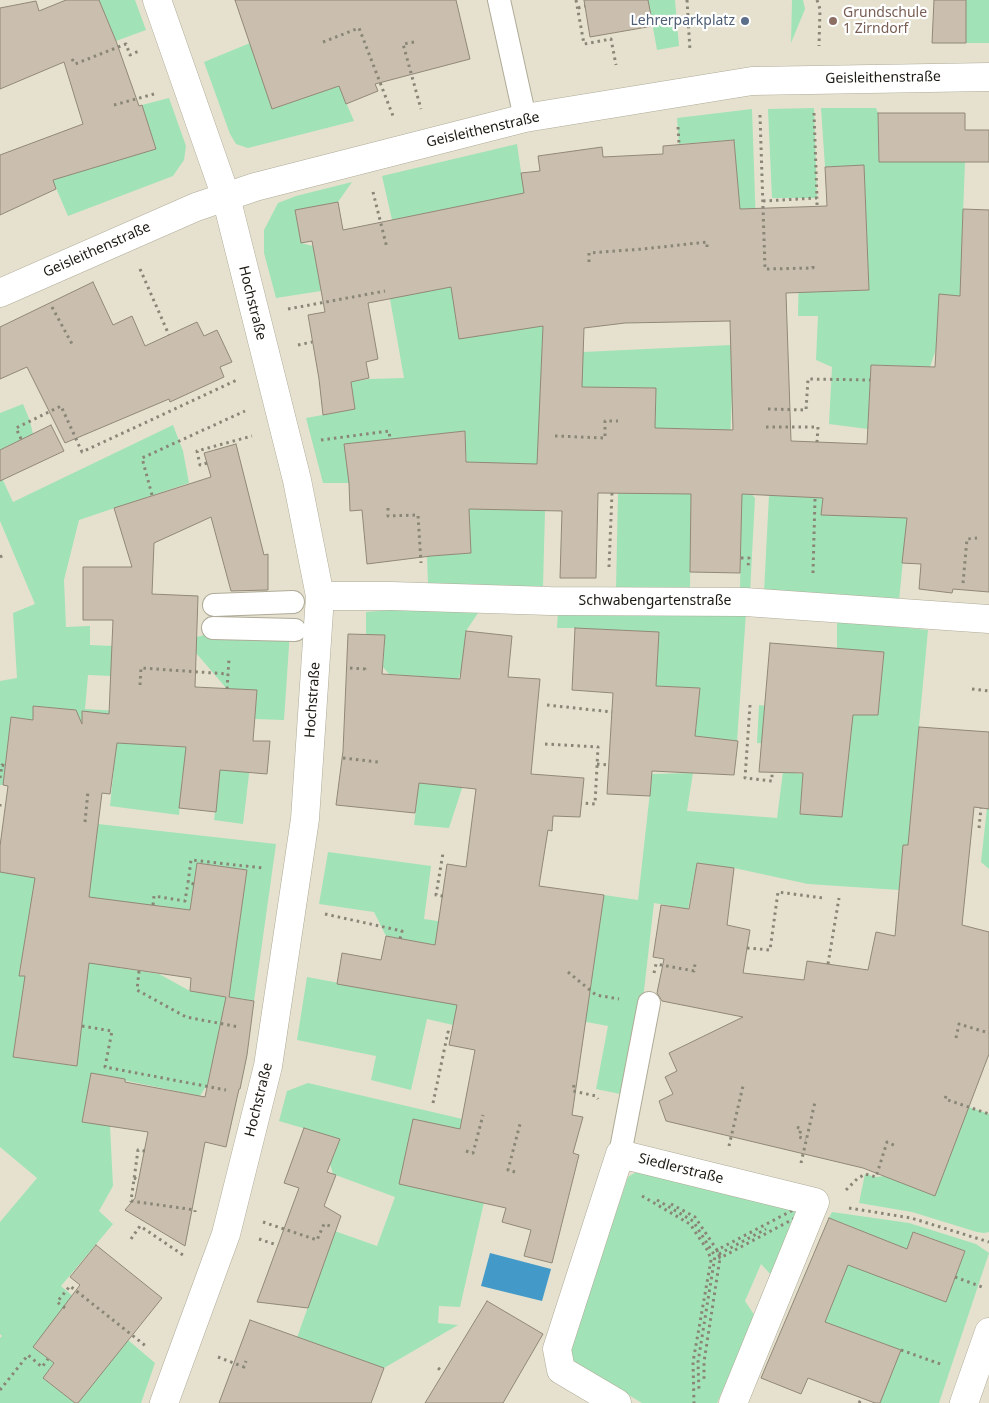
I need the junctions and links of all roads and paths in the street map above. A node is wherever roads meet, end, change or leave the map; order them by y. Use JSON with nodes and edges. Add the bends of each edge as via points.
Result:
{"nodes":[{"id":1,"x":157,"y":0,"type":"edge"},
{"id":2,"x":499,"y":0,"type":"edge"},
{"id":3,"x":576,"y":0,"type":"edge"},
{"id":4,"x":687,"y":0,"type":"edge"},
{"id":5,"x":817,"y":0,"type":"edge"},
{"id":6,"x":585,"y":6,"type":"dead end"},
{"id":7,"x":578,"y":8,"type":"junction"},
{"id":8,"x":322,"y":42,"type":"dead end"},
{"id":9,"x":414,"y":42,"type":"dead end"},
{"id":10,"x":146,"y":48,"type":"dead end"},
{"id":11,"x":690,"y":51,"type":"dead end"},
{"id":12,"x":820,"y":51,"type":"dead end"},
{"id":13,"x":72,"y":59,"type":"dead end"},
{"id":14,"x":616,"y":65,"type":"dead end"},
{"id":15,"x":989,"y":77,"type":"edge"},
{"id":16,"x":158,"y":93,"type":"dead end"},
{"id":17,"x":114,"y":105,"type":"dead end"},
{"id":18,"x":814,"y":108,"type":"dead end"},
{"id":19,"x":421,"y":109,"type":"dead end"},
{"id":20,"x":760,"y":113,"type":"dead end"},
{"id":21,"x":393,"y":116,"type":"dead end"},
{"id":22,"x":525,"y":118,"type":"junction"},
{"id":23,"x":371,"y":186,"type":"dead end"},
{"id":24,"x":226,"y":197,"type":"junction"},
{"id":25,"x":817,"y":198,"type":"junction"},
{"id":26,"x":763,"y":201,"type":"junction"},
{"id":27,"x":818,"y":206,"type":"dead end"},
{"id":28,"x":387,"y":248,"type":"dead end"},
{"id":29,"x":707,"y":248,"type":"dead end"},
{"id":30,"x":137,"y":262,"type":"dead end"},
{"id":31,"x":589,"y":262,"type":"dead end"},
{"id":32,"x":813,"y":263,"type":"dead end"},
{"id":33,"x":385,"y":291,"type":"dead end"},
{"id":34,"x":0,"y":292,"type":"edge"},
{"id":35,"x":52,"y":306,"type":"dead end"},
{"id":36,"x":284,"y":310,"type":"dead end"},
{"id":37,"x":169,"y":335,"type":"dead end"},
{"id":38,"x":72,"y":344,"type":"dead end"},
{"id":39,"x":242,"y":378,"type":"dead end"},
{"id":40,"x":870,"y":380,"type":"dead end"},
{"id":41,"x":249,"y":409,"type":"dead end"},
{"id":42,"x":768,"y":409,"type":"dead end"},
{"id":43,"x":618,"y":421,"type":"dead end"},
{"id":44,"x":766,"y":427,"type":"dead end"},
{"id":45,"x":260,"y":434,"type":"dead end"},
{"id":46,"x":555,"y":436,"type":"dead end"},
{"id":47,"x":390,"y":439,"type":"dead end"},
{"id":48,"x":21,"y":440,"type":"dead end"},
{"id":49,"x":316,"y":441,"type":"dead end"},
{"id":50,"x":817,"y":442,"type":"dead end"},
{"id":51,"x":207,"y":463,"type":"dead end"},
{"id":52,"x":612,"y":493,"type":"dead end"},
{"id":53,"x":152,"y":496,"type":"dead end"},
{"id":54,"x":815,"y":498,"type":"dead end"},
{"id":55,"x":388,"y":508,"type":"dead end"},
{"id":56,"x":977,"y":538,"type":"dead end"},
{"id":57,"x":422,"y":570,"type":"dead end"},
{"id":58,"x":320,"y":596,"type":"junction"},
{"id":59,"x":608,"y":601,"type":"junction"},
{"id":60,"x":293,"y":602,"type":"dead end"},
{"id":61,"x":214,"y":605,"type":"dead end"},
{"id":62,"x":812,"y":606,"type":"junction"},
{"id":63,"x":960,"y":616,"type":"junction"},
{"id":64,"x":989,"y":619,"type":"edge"},
{"id":65,"x":213,"y":628,"type":"dead end"},
{"id":66,"x":295,"y":630,"type":"dead end"},
{"id":67,"x":346,"y":668,"type":"dead end"},
{"id":68,"x":365,"y":672,"type":"dead end"},
{"id":69,"x":228,"y":674,"type":"dead end"},
{"id":70,"x":140,"y":685,"type":"dead end"},
{"id":71,"x":972,"y":689,"type":"dead end"},
{"id":72,"x":989,"y":690,"type":"edge"},
{"id":73,"x":546,"y":705,"type":"dead end"},
{"id":74,"x":750,"y":705,"type":"dead end"},
{"id":75,"x":612,"y":712,"type":"dead end"},
{"id":76,"x":545,"y":744,"type":"dead end"},
{"id":77,"x":338,"y":758,"type":"dead end"},
{"id":78,"x":378,"y":762,"type":"dead end"},
{"id":79,"x":597,"y":764,"type":"junction"},
{"id":80,"x":609,"y":765,"type":"dead end"},
{"id":81,"x":5,"y":766,"type":"dead end"},
{"id":82,"x":772,"y":772,"type":"dead end"},
{"id":83,"x":0,"y":778,"type":"edge"},
{"id":84,"x":88,"y":791,"type":"dead end"},
{"id":85,"x":581,"y":803,"type":"dead end"},
{"id":86,"x":981,"y":808,"type":"dead end"},
{"id":87,"x":85,"y":822,"type":"dead end"},
{"id":88,"x":979,"y":828,"type":"dead end"},
{"id":89,"x":443,"y":853,"type":"dead end"},
{"id":90,"x":264,"y":868,"type":"dead end"},
{"id":91,"x":188,"y":883,"type":"junction"},
{"id":92,"x":194,"y":884,"type":"dead end"},
{"id":93,"x":443,"y":896,"type":"dead end"},
{"id":94,"x":823,"y":898,"type":"dead end"},
{"id":95,"x":840,"y":898,"type":"dead end"},
{"id":96,"x":153,"y":905,"type":"dead end"},
{"id":97,"x":321,"y":914,"type":"dead end"},
{"id":98,"x":400,"y":939,"type":"dead end"},
{"id":99,"x":748,"y":948,"type":"dead end"},
{"id":100,"x":828,"y":964,"type":"dead end"},
{"id":101,"x":140,"y":971,"type":"dead end"},
{"id":102,"x":568,"y":972,"type":"dead end"},
{"id":103,"x":649,"y":1003,"type":"joint"},
{"id":104,"x":82,"y":1026,"type":"dead end"},
{"id":105,"x":245,"y":1028,"type":"dead end"},
{"id":106,"x":989,"y":1033,"type":"edge"},
{"id":107,"x":451,"y":1034,"type":"dead end"},
{"id":108,"x":956,"y":1038,"type":"dead end"},
{"id":109,"x":742,"y":1086,"type":"dead end"},
{"id":110,"x":229,"y":1091,"type":"dead end"},
{"id":111,"x":946,"y":1096,"type":"dead end"},
{"id":112,"x":815,"y":1102,"type":"dead end"},
{"id":113,"x":433,"y":1103,"type":"dead end"},
{"id":114,"x":989,"y":1114,"type":"edge"},
{"id":115,"x":483,"y":1115,"type":"dead end"},
{"id":116,"x":520,"y":1124,"type":"dead end"},
{"id":117,"x":797,"y":1128,"type":"dead end"},
{"id":118,"x":806,"y":1139,"type":"junction"},
{"id":119,"x":896,"y":1146,"type":"dead end"},
{"id":120,"x":728,"y":1148,"type":"dead end"},
{"id":121,"x":145,"y":1151,"type":"dead end"},
{"id":122,"x":466,"y":1151,"type":"dead end"},
{"id":123,"x":620,"y":1154,"type":"junction"},
{"id":124,"x":801,"y":1164,"type":"dead end"},
{"id":125,"x":514,"y":1172,"type":"dead end"},
{"id":126,"x":134,"y":1178,"type":"junction"},
{"id":127,"x":140,"y":1180,"type":"dead end"},
{"id":128,"x":656,"y":1195,"type":"dead end"},
{"id":129,"x":814,"y":1207,"type":"junction"},
{"id":130,"x":194,"y":1217,"type":"dead end"},
{"id":131,"x":255,"y":1219,"type":"dead end"},
{"id":132,"x":330,"y":1226,"type":"dead end"},
{"id":133,"x":131,"y":1239,"type":"dead end"},
{"id":134,"x":989,"y":1242,"type":"edge"},
{"id":135,"x":718,"y":1254,"type":"junction"},
{"id":136,"x":184,"y":1255,"type":"dead end"},
{"id":137,"x":955,"y":1277,"type":"dead end"},
{"id":138,"x":982,"y":1287,"type":"dead end"},
{"id":139,"x":65,"y":1308,"type":"dead end"},
{"id":140,"x":989,"y":1332,"type":"edge"},
{"id":141,"x":150,"y":1350,"type":"dead end"},
{"id":142,"x":901,"y":1350,"type":"dead end"},
{"id":143,"x":210,"y":1355,"type":"dead end"},
{"id":144,"x":48,"y":1359,"type":"dead end"},
{"id":145,"x":246,"y":1361,"type":"dead end"},
{"id":146,"x":438,"y":1368,"type":"dead end"},
{"id":147,"x":952,"y":1368,"type":"dead end"},
{"id":148,"x":443,"y":1372,"type":"dead end"},
{"id":149,"x":704,"y":1386,"type":"dead end"},
{"id":150,"x":0,"y":1390,"type":"edge"},
{"id":151,"x":862,"y":1398,"type":"dead end"},
{"id":152,"x":164,"y":1403,"type":"edge"},
{"id":153,"x":617,"y":1403,"type":"edge"},
{"id":154,"x":694,"y":1403,"type":"edge"},
{"id":155,"x":699,"y":1403,"type":"edge"},
{"id":156,"x":733,"y":1403,"type":"edge"},
{"id":157,"x":859,"y":1403,"type":"edge"},
{"id":158,"x":964,"y":1403,"type":"edge"}],
"edges":[{"from":1,"to":24,"type":"street","name":"Hochstraße"},
{"from":2,"to":22,"type":"lane"},
{"from":3,"to":7,"type":"path"},
{"from":4,"to":11,"type":"path"},
{"from":5,"to":12,"type":"path"},
{"from":6,"to":7,"type":"path"},
{"from":7,"to":14,"type":"path","via":[[584,44],[611,39]]},
{"from":8,"to":21,"type":"path","via":[[359,28]]},
{"from":9,"to":19,"type":"path","via":[[403,44]]},
{"from":10,"to":13,"type":"path","via":[[130,55],[126,44],[75,64]]},
{"from":15,"to":22,"type":"street","name":"Geisleithenstraße","via":[[752,81]]},
{"from":16,"to":17,"type":"path"},
{"from":18,"to":25,"type":"path"},
{"from":20,"to":26,"type":"path"},
{"from":22,"to":24,"type":"street","name":"Geisleithenstraße"},
{"from":23,"to":28,"type":"path"},
{"from":24,"to":34,"type":"street","name":"Geisleithenstraße"},
{"from":24,"to":58,"type":"street","name":"Hochstraße","via":[[297,480]]},
{"from":25,"to":26,"type":"path"},
{"from":25,"to":27,"type":"path"},
{"from":26,"to":32,"type":"path","via":[[765,269],[813,268]]},
{"from":29,"to":31,"type":"path","via":[[707,242],[589,253]]},
{"from":30,"to":37,"type":"path"},
{"from":33,"to":36,"type":"path"},
{"from":35,"to":38,"type":"path"},
{"from":39,"to":48,"type":"path","via":[[82,452],[61,406],[16,428]]},
{"from":40,"to":42,"type":"path","via":[[808,379],[806,410]]},
{"from":41,"to":53,"type":"path","via":[[142,458]]},
{"from":43,"to":46,"type":"path","via":[[605,421],[605,438]]},
{"from":44,"to":50,"type":"path","via":[[818,427]]},
{"from":45,"to":51,"type":"path","via":[[197,451],[200,465]]},
{"from":47,"to":49,"type":"path","via":[[389,431]]},
{"from":52,"to":59,"type":"path"},
{"from":54,"to":62,"type":"path"},
{"from":55,"to":57,"type":"path","via":[[388,516],[418,515]]},
{"from":56,"to":63,"type":"path","via":[[967,539]]},
{"from":58,"to":59,"type":"street","name":"Schwabengartenstraße"},
{"from":58,"to":152,"type":"street","name":"Hochstraße","via":[[305,819],[268,1066],[226,1234]]},
{"from":59,"to":62,"type":"street","name":"Schwabengartenstraße","via":[[751,602]]},
{"from":60,"to":61,"type":"lane"},
{"from":62,"to":63,"type":"street","name":"Schwabengartenstraße"},
{"from":63,"to":64,"type":"street","name":"Schwabengartenstraße"},
{"from":65,"to":66,"type":"lane"},
{"from":67,"to":68,"type":"path","via":[[365,669]]},
{"from":69,"to":70,"type":"path","via":[[141,668]]},
{"from":71,"to":72,"type":"path"},
{"from":73,"to":75,"type":"path"},
{"from":74,"to":82,"type":"path","via":[[745,778],[772,781]]},
{"from":76,"to":79,"type":"path","via":[[598,747]]},
{"from":77,"to":78,"type":"path"},
{"from":79,"to":80,"type":"path"},
{"from":79,"to":85,"type":"path","via":[[595,804]]},
{"from":81,"to":83,"type":"path","via":[[2,765]]},
{"from":84,"to":87,"type":"path"},
{"from":86,"to":88,"type":"path"},
{"from":89,"to":93,"type":"path","via":[[436,895]]},
{"from":90,"to":91,"type":"path","via":[[190,860]]},
{"from":91,"to":92,"type":"path"},
{"from":91,"to":96,"type":"path","via":[[185,901],[154,896]]},
{"from":94,"to":99,"type":"path","via":[[778,892],[770,950]]},
{"from":95,"to":100,"type":"path"},
{"from":97,"to":98,"type":"path","via":[[402,931]]},
{"from":101,"to":105,"type":"path","via":[[137,990],[186,1017]]},
{"from":102,"to":103,"type":"path","via":[[596,995]]},
{"from":103,"to":123,"type":"lane"},
{"from":104,"to":110,"type":"path","via":[[112,1031],[105,1067]]},
{"from":106,"to":108,"type":"path","via":[[959,1024]]},
{"from":107,"to":113,"type":"path","via":[[448,1032]]},
{"from":109,"to":120,"type":"path"},
{"from":111,"to":114,"type":"path","via":[[945,1099]]},
{"from":112,"to":118,"type":"path"},
{"from":115,"to":122,"type":"path","via":[[473,1153]]},
{"from":116,"to":125,"type":"path","via":[[508,1170]]},
{"from":117,"to":118,"type":"path","via":[[801,1129],[799,1137]]},
{"from":118,"to":124,"type":"path"},
{"from":119,"to":129,"type":"path","via":[[887,1142],[876,1177],[865,1174]]},
{"from":121,"to":126,"type":"path","via":[[138,1150]]},
{"from":123,"to":129,"type":"street","name":"Siedlerstraße"},
{"from":123,"to":153,"type":"street","name":"Siedlerstraße","via":[[556,1349],[561,1370]]},
{"from":126,"to":127,"type":"path"},
{"from":126,"to":130,"type":"path","via":[[131,1201],[195,1210]]},
{"from":128,"to":135,"type":"path","via":[[695,1217]]},
{"from":129,"to":134,"type":"path","via":[[911,1218]]},
{"from":129,"to":135,"type":"path"},
{"from":129,"to":135,"type":"path","via":[[795,1208]]},
{"from":129,"to":156,"type":"street"},
{"from":131,"to":132,"type":"path","via":[[317,1240],[324,1224]]},
{"from":133,"to":136,"type":"path","via":[[140,1226]]},
{"from":135,"to":149,"type":"path","via":[[704,1362]]},
{"from":135,"to":154,"type":"path","via":[[693,1221],[642,1194],[690,1224],[711,1260],[693,1362]]},
{"from":135,"to":155,"type":"path","via":[[698,1362]]},
{"from":137,"to":138,"type":"path"},
{"from":139,"to":141,"type":"path","via":[[57,1302],[70,1286]]},
{"from":140,"to":158,"type":"street"},
{"from":142,"to":147,"type":"path"},
{"from":143,"to":145,"type":"path","via":[[244,1367]]},
{"from":144,"to":150,"type":"path","via":[[42,1367],[28,1355]]},
{"from":146,"to":148,"type":"path"},
{"from":151,"to":157,"type":"path"}]}
